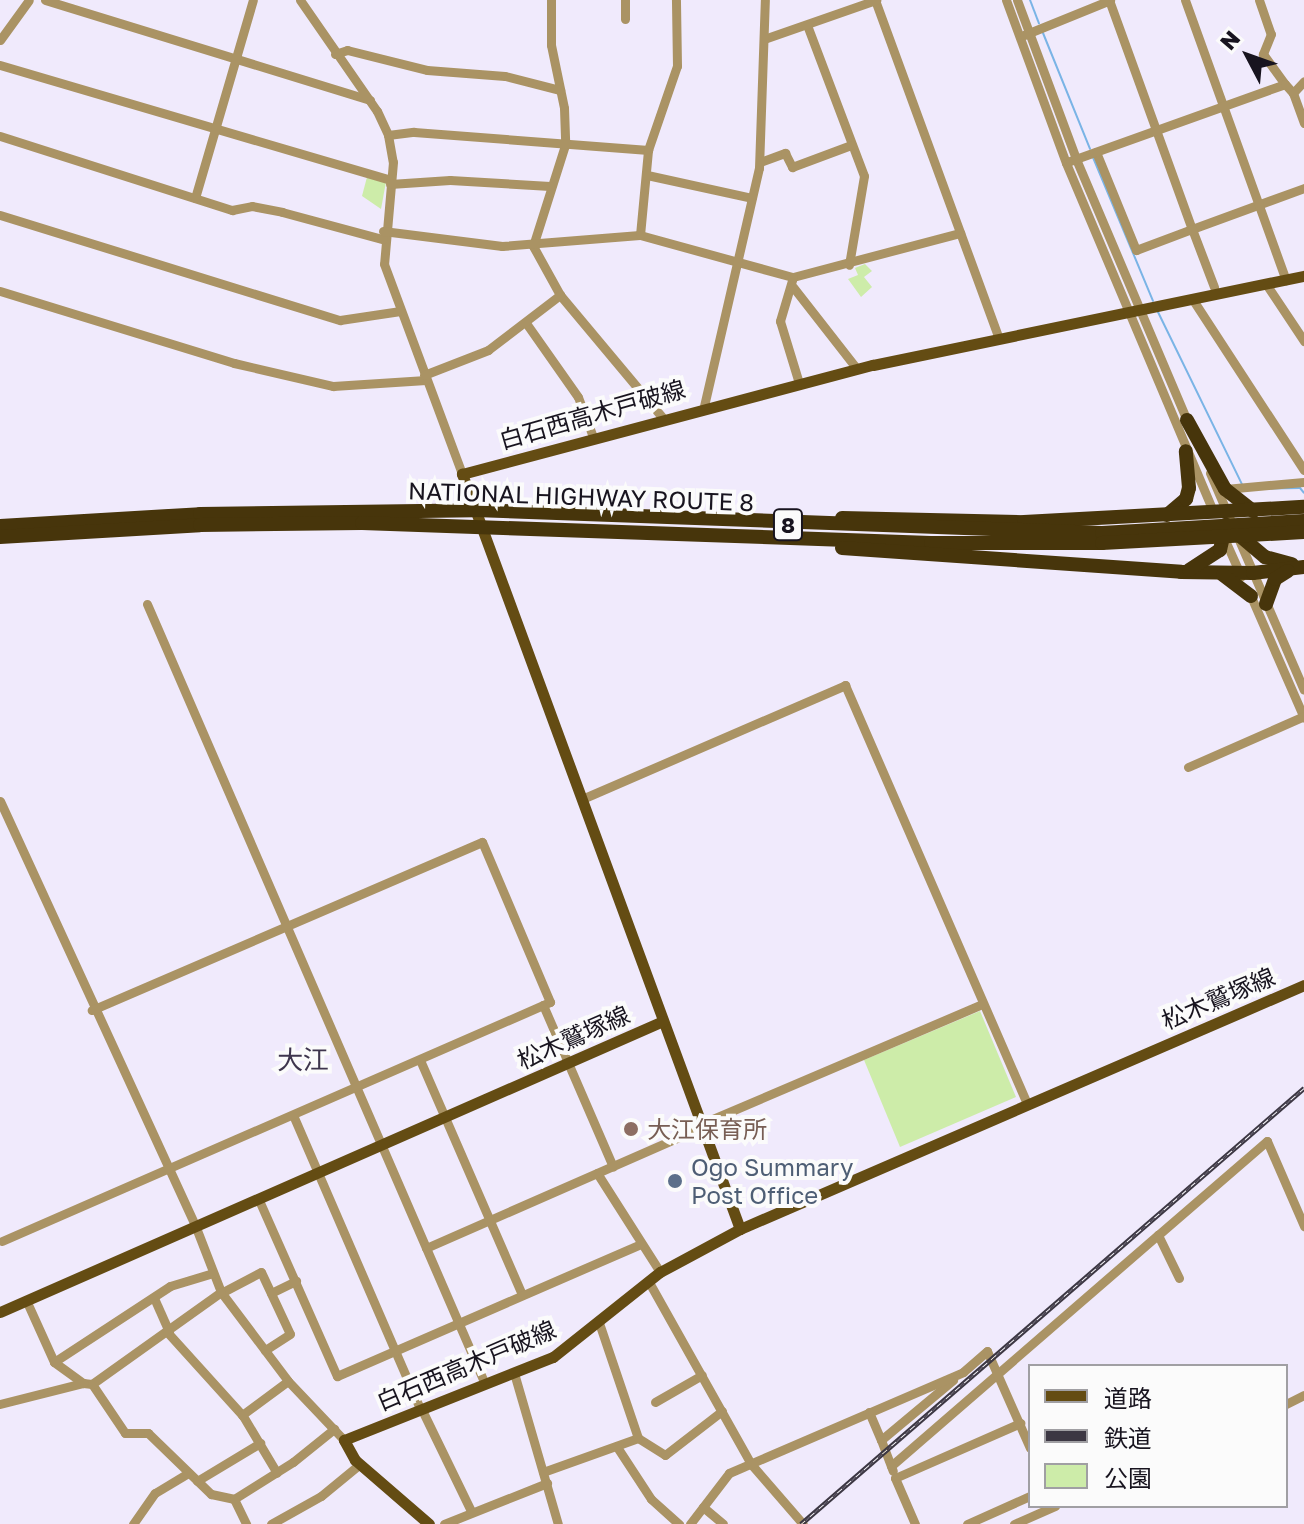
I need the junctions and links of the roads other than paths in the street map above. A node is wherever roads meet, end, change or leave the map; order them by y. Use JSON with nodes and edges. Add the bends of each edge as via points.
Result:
{"nodes":[{"id":1,"x":29,"y":0,"type":"edge"},
{"id":2,"x":45,"y":0,"type":"edge"},
{"id":3,"x":253,"y":0,"type":"edge"},
{"id":4,"x":300,"y":0,"type":"edge"},
{"id":5,"x":551,"y":0,"type":"edge"},
{"id":6,"x":625,"y":0,"type":"edge"},
{"id":7,"x":676,"y":0,"type":"edge"},
{"id":8,"x":765,"y":0,"type":"edge"},
{"id":9,"x":875,"y":0,"type":"edge"},
{"id":10,"x":1006,"y":0,"type":"edge"},
{"id":11,"x":1017,"y":0,"type":"edge"},
{"id":12,"x":1110,"y":0,"type":"edge"},
{"id":13,"x":1185,"y":0,"type":"edge"},
{"id":14,"x":1259,"y":0,"type":"edge"},
{"id":15,"x":625,"y":19,"type":"dead end"},
{"id":16,"x":807,"y":25,"type":"junction"},
{"id":17,"x":1024,"y":35,"type":"junction"},
{"id":18,"x":764,"y":39,"type":"junction"},
{"id":19,"x":0,"y":40,"type":"edge"},
{"id":20,"x":335,"y":54,"type":"junction"},
{"id":21,"x":236,"y":62,"type":"junction"},
{"id":22,"x":0,"y":65,"type":"edge"},
{"id":23,"x":1304,"y":81,"type":"edge"},
{"id":24,"x":1285,"y":84,"type":"junction"},
{"id":25,"x":560,"y":90,"type":"junction"},
{"id":26,"x":1293,"y":93,"type":"junction"},
{"id":27,"x":370,"y":100,"type":"junction"},
{"id":28,"x":1223,"y":105,"type":"junction"},
{"id":29,"x":1304,"y":123,"type":"edge"},
{"id":30,"x":215,"y":130,"type":"junction"},
{"id":31,"x":1156,"y":130,"type":"junction"},
{"id":32,"x":388,"y":135,"type":"junction"},
{"id":33,"x":0,"y":136,"type":"edge"},
{"id":34,"x":565,"y":145,"type":"junction"},
{"id":35,"x":851,"y":145,"type":"junction"},
{"id":36,"x":648,"y":150,"type":"junction"},
{"id":37,"x":1096,"y":152,"type":"junction"},
{"id":38,"x":1071,"y":161,"type":"junction"},
{"id":39,"x":760,"y":162,"type":"junction"},
{"id":40,"x":647,"y":175,"type":"junction"},
{"id":41,"x":390,"y":182,"type":"junction"},
{"id":42,"x":550,"y":186,"type":"junction"},
{"id":43,"x":1304,"y":188,"type":"edge"},
{"id":44,"x":195,"y":198,"type":"junction"},
{"id":45,"x":752,"y":198,"type":"junction"},
{"id":46,"x":1259,"y":205,"type":"junction"},
{"id":47,"x":0,"y":215,"type":"edge"},
{"id":48,"x":1192,"y":229,"type":"junction"},
{"id":49,"x":960,"y":233,"type":"junction"},
{"id":50,"x":383,"y":235,"type":"junction"},
{"id":51,"x":640,"y":235,"type":"junction"},
{"id":52,"x":533,"y":246,"type":"junction"},
{"id":53,"x":738,"y":260,"type":"junction"},
{"id":54,"x":849,"y":265,"type":"junction"},
{"id":55,"x":1304,"y":276,"type":"edge"},
{"id":56,"x":1286,"y":280,"type":"junction"},
{"id":57,"x":793,"y":282,"type":"junction"},
{"id":58,"x":1266,"y":284,"type":"junction"},
{"id":59,"x":1214,"y":287,"type":"dead end"},
{"id":60,"x":0,"y":291,"type":"edge"},
{"id":61,"x":560,"y":295,"type":"junction"},
{"id":62,"x":1193,"y":300,"type":"junction"},
{"id":63,"x":400,"y":311,"type":"junction"},
{"id":64,"x":1133,"y":311,"type":"junction"},
{"id":65,"x":526,"y":323,"type":"junction"},
{"id":66,"x":999,"y":339,"type":"junction"},
{"id":67,"x":1304,"y":341,"type":"edge"},
{"id":68,"x":857,"y":369,"type":"junction"},
{"id":69,"x":425,"y":378,"type":"junction"},
{"id":70,"x":799,"y":383,"type":"junction"},
{"id":71,"x":704,"y":406,"type":"junction"},
{"id":72,"x":663,"y":418,"type":"junction"},
{"id":73,"x":1187,"y":420,"type":"junction"},
{"id":74,"x":593,"y":437,"type":"junction"},
{"id":75,"x":1186,"y":451,"type":"junction"},
{"id":76,"x":1304,"y":470,"type":"edge"},
{"id":77,"x":463,"y":476,"type":"junction"},
{"id":78,"x":1304,"y":482,"type":"edge"},
{"id":79,"x":1225,"y":489,"type":"junction"},
{"id":80,"x":1304,"y":507,"type":"edge"},
{"id":81,"x":1253,"y":511,"type":"junction"},
{"id":82,"x":1221,"y":514,"type":"junction"},
{"id":83,"x":1167,"y":515,"type":"junction"},
{"id":84,"x":478,"y":517,"type":"junction"},
{"id":85,"x":1304,"y":521,"type":"edge"},
{"id":86,"x":786,"y":525,"type":"junction"},
{"id":87,"x":0,"y":526,"type":"edge"},
{"id":88,"x":1304,"y":532,"type":"edge"},
{"id":89,"x":753,"y":534,"type":"junction"},
{"id":90,"x":1229,"y":535,"type":"junction"},
{"id":91,"x":0,"y":537,"type":"edge"},
{"id":92,"x":1102,"y":538,"type":"junction"},
{"id":93,"x":1304,"y":566,"type":"edge"},
{"id":94,"x":1181,"y":572,"type":"junction"},
{"id":95,"x":1215,"y":573,"type":"junction"},
{"id":96,"x":1246,"y":573,"type":"junction"},
{"id":97,"x":1251,"y":596,"type":"junction"},
{"id":98,"x":147,"y":604,"type":"dead end"},
{"id":99,"x":1266,"y":604,"type":"junction"},
{"id":100,"x":1304,"y":690,"type":"edge"},
{"id":101,"x":1304,"y":717,"type":"edge"},
{"id":102,"x":1188,"y":767,"type":"dead end"},
{"id":103,"x":582,"y":799,"type":"junction"},
{"id":104,"x":0,"y":801,"type":"edge"},
{"id":105,"x":285,"y":927,"type":"junction"},
{"id":106,"x":1304,"y":985,"type":"edge"},
{"id":107,"x":983,"y":1004,"type":"junction"},
{"id":108,"x":543,"y":1005,"type":"junction"},
{"id":109,"x":92,"y":1010,"type":"junction"},
{"id":110,"x":663,"y":1021,"type":"junction"},
{"id":111,"x":420,"y":1060,"type":"junction"},
{"id":112,"x":568,"y":1065,"type":"junction"},
{"id":113,"x":357,"y":1088,"type":"junction"},
{"id":114,"x":1027,"y":1104,"type":"junction"},
{"id":115,"x":293,"y":1115,"type":"junction"},
{"id":116,"x":444,"y":1117,"type":"junction"},
{"id":117,"x":701,"y":1126,"type":"junction"},
{"id":118,"x":379,"y":1144,"type":"junction"},
{"id":119,"x":613,"y":1167,"type":"junction"},
{"id":120,"x":168,"y":1170,"type":"junction"},
{"id":121,"x":318,"y":1171,"type":"junction"},
{"id":122,"x":597,"y":1173,"type":"junction"},
{"id":123,"x":258,"y":1198,"type":"junction"},
{"id":124,"x":489,"y":1219,"type":"junction"},
{"id":125,"x":195,"y":1225,"type":"junction"},
{"id":126,"x":1304,"y":1226,"type":"edge"},
{"id":127,"x":740,"y":1229,"type":"junction"},
{"id":128,"x":1158,"y":1235,"type":"junction"},
{"id":129,"x":2,"y":1241,"type":"edge"},
{"id":130,"x":640,"y":1244,"type":"junction"},
{"id":131,"x":426,"y":1248,"type":"junction"},
{"id":132,"x":660,"y":1272,"type":"junction"},
{"id":133,"x":213,"y":1273,"type":"junction"},
{"id":134,"x":1179,"y":1278,"type":"dead end"},
{"id":135,"x":296,"y":1281,"type":"junction"},
{"id":136,"x":650,"y":1284,"type":"junction"},
{"id":137,"x":221,"y":1293,"type":"junction"},
{"id":138,"x":271,"y":1293,"type":"junction"},
{"id":139,"x":522,"y":1295,"type":"junction"},
{"id":140,"x":154,"y":1298,"type":"junction"},
{"id":141,"x":26,"y":1300,"type":"junction"},
{"id":142,"x":0,"y":1312,"type":"edge"},
{"id":143,"x":457,"y":1323,"type":"junction"},
{"id":144,"x":599,"y":1323,"type":"junction"},
{"id":145,"x":168,"y":1332,"type":"junction"},
{"id":146,"x":265,"y":1350,"type":"junction"},
{"id":147,"x":396,"y":1350,"type":"junction"},
{"id":148,"x":54,"y":1362,"type":"junction"},
{"id":149,"x":963,"y":1372,"type":"junction"},
{"id":150,"x":514,"y":1373,"type":"junction"},
{"id":151,"x":997,"y":1374,"type":"junction"},
{"id":152,"x":702,"y":1375,"type":"junction"},
{"id":153,"x":288,"y":1381,"type":"junction"},
{"id":154,"x":87,"y":1384,"type":"junction"},
{"id":155,"x":485,"y":1384,"type":"junction"},
{"id":156,"x":655,"y":1402,"type":"dead end"},
{"id":157,"x":0,"y":1404,"type":"edge"},
{"id":158,"x":421,"y":1408,"type":"junction"},
{"id":159,"x":722,"y":1411,"type":"junction"},
{"id":160,"x":869,"y":1412,"type":"junction"},
{"id":161,"x":242,"y":1415,"type":"junction"},
{"id":162,"x":1020,"y":1423,"type":"junction"},
{"id":163,"x":334,"y":1429,"type":"junction"},
{"id":164,"x":638,"y":1438,"type":"junction"},
{"id":165,"x":344,"y":1440,"type":"junction"},
{"id":166,"x":881,"y":1440,"type":"junction"},
{"id":167,"x":260,"y":1443,"type":"junction"},
{"id":168,"x":1028,"y":1443,"type":"edge"},
{"id":169,"x":617,"y":1447,"type":"junction"},
{"id":170,"x":360,"y":1464,"type":"junction"},
{"id":171,"x":751,"y":1464,"type":"junction"},
{"id":172,"x":891,"y":1466,"type":"junction"},
{"id":173,"x":543,"y":1472,"type":"junction"},
{"id":174,"x":188,"y":1473,"type":"junction"},
{"id":175,"x":277,"y":1473,"type":"junction"},
{"id":176,"x":895,"y":1478,"type":"junction"},
{"id":177,"x":197,"y":1481,"type":"junction"},
{"id":178,"x":547,"y":1483,"type":"junction"},
{"id":179,"x":1028,"y":1497,"type":"edge"},
{"id":180,"x":234,"y":1499,"type":"junction"},
{"id":181,"x":703,"y":1507,"type":"junction"},
{"id":182,"x":1050,"y":1508,"type":"edge"},
{"id":183,"x":471,"y":1511,"type":"junction"},
{"id":184,"x":133,"y":1524,"type":"edge"},
{"id":185,"x":246,"y":1524,"type":"edge"},
{"id":186,"x":271,"y":1524,"type":"edge"},
{"id":187,"x":429,"y":1524,"type":"edge"},
{"id":188,"x":444,"y":1524,"type":"edge"},
{"id":189,"x":558,"y":1524,"type":"edge"},
{"id":190,"x":679,"y":1524,"type":"edge"},
{"id":191,"x":690,"y":1524,"type":"edge"},
{"id":192,"x":723,"y":1524,"type":"edge"},
{"id":193,"x":803,"y":1524,"type":"edge"},
{"id":194,"x":915,"y":1524,"type":"edge"},
{"id":195,"x":967,"y":1524,"type":"edge"},
{"id":196,"x":1014,"y":1524,"type":"edge"}],
"edges":[{"from":1,"to":19,"type":"street"},
{"from":2,"to":21,"type":"street"},
{"from":3,"to":21,"type":"street"},
{"from":4,"to":20,"type":"street"},
{"from":5,"to":25,"type":"street","via":[[551,45]]},
{"from":6,"to":15,"type":"street"},
{"from":7,"to":36,"type":"street","via":[[677,66]]},
{"from":8,"to":18,"type":"street"},
{"from":9,"to":16,"type":"street"},
{"from":9,"to":49,"type":"street"},
{"from":10,"to":17,"type":"street"},
{"from":11,"to":17,"type":"street"},
{"from":12,"to":17,"type":"street"},
{"from":12,"to":31,"type":"street"},
{"from":13,"to":28,"type":"street"},
{"from":14,"to":24,"type":"street","via":[[1271,34],[1263,54]]},
{"from":16,"to":18,"type":"street"},
{"from":16,"to":35,"type":"street"},
{"from":17,"to":38,"type":"street"},
{"from":18,"to":39,"type":"street"},
{"from":20,"to":25,"type":"street","via":[[347,50],[427,70],[505,76]]},
{"from":20,"to":27,"type":"street"},
{"from":21,"to":27,"type":"street"},
{"from":21,"to":30,"type":"street"},
{"from":22,"to":30,"type":"street"},
{"from":23,"to":26,"type":"street"},
{"from":24,"to":26,"type":"street"},
{"from":24,"to":28,"type":"street"},
{"from":25,"to":34,"type":"street"},
{"from":26,"to":29,"type":"street"},
{"from":27,"to":32,"type":"street"},
{"from":28,"to":31,"type":"street"},
{"from":28,"to":46,"type":"street"},
{"from":30,"to":41,"type":"street"},
{"from":30,"to":44,"type":"street"},
{"from":31,"to":37,"type":"street"},
{"from":31,"to":48,"type":"street"},
{"from":32,"to":34,"type":"street","via":[[414,132]]},
{"from":32,"to":41,"type":"street"},
{"from":33,"to":44,"type":"street"},
{"from":34,"to":36,"type":"street"},
{"from":34,"to":42,"type":"street"},
{"from":35,"to":39,"type":"street","via":[[792,167],[785,153]]},
{"from":35,"to":54,"type":"street","via":[[864,176],[864,201]]},
{"from":36,"to":40,"type":"street"},
{"from":37,"to":38,"type":"street"},
{"from":37,"to":48,"type":"street","via":[[1136,250]]},
{"from":38,"to":64,"type":"street"},
{"from":39,"to":45,"type":"street"},
{"from":40,"to":45,"type":"street"},
{"from":40,"to":51,"type":"street"},
{"from":41,"to":42,"type":"street"},
{"from":41,"to":50,"type":"street"},
{"from":42,"to":52,"type":"street"},
{"from":43,"to":46,"type":"street"},
{"from":44,"to":50,"type":"street","via":[[232,210],[252,206]]},
{"from":45,"to":53,"type":"street"},
{"from":46,"to":48,"type":"street"},
{"from":46,"to":56,"type":"street"},
{"from":47,"to":63,"type":"street","via":[[340,320]]},
{"from":48,"to":59,"type":"street"},
{"from":49,"to":54,"type":"street"},
{"from":49,"to":66,"type":"street"},
{"from":50,"to":52,"type":"street"},
{"from":50,"to":63,"type":"street","via":[[384,264]]},
{"from":51,"to":52,"type":"street"},
{"from":51,"to":53,"type":"street"},
{"from":52,"to":61,"type":"street"},
{"from":53,"to":57,"type":"street"},
{"from":53,"to":71,"type":"street"},
{"from":54,"to":57,"type":"street"},
{"from":55,"to":56,"type":"main road","name":"白石西高木戸破線"},
{"from":56,"to":58,"type":"main road","name":"白石西高木戸破線"},
{"from":57,"to":68,"type":"street"},
{"from":57,"to":70,"type":"street","via":[[780,321]]},
{"from":58,"to":62,"type":"main road","name":"白石西高木戸破線"},
{"from":58,"to":67,"type":"street"},
{"from":60,"to":69,"type":"street","via":[[234,363],[333,386]]},
{"from":61,"to":65,"type":"street"},
{"from":61,"to":72,"type":"street"},
{"from":62,"to":64,"type":"main road","name":"白石西高木戸破線"},
{"from":62,"to":76,"type":"street"},
{"from":63,"to":69,"type":"street"},
{"from":64,"to":66,"type":"main road","name":"白石西高木戸破線"},
{"from":64,"to":73,"type":"street"},
{"from":64,"to":75,"type":"street"},
{"from":65,"to":69,"type":"street","via":[[488,350]]},
{"from":65,"to":74,"type":"street","via":[[578,397]]},
{"from":66,"to":68,"type":"main road","name":"白石西高木戸破線"},
{"from":68,"to":70,"type":"main road","name":"白石西高木戸破線"},
{"from":69,"to":77,"type":"street"},
{"from":70,"to":71,"type":"main road","name":"白石西高木戸破線"},
{"from":71,"to":72,"type":"main road","name":"白石西高木戸破線"},
{"from":72,"to":74,"type":"main road","name":"白石西高木戸破線"},
{"from":73,"to":79,"type":"highway"},
{"from":73,"to":82,"type":"street"},
{"from":74,"to":77,"type":"main road","name":"白石西高木戸破線"},
{"from":75,"to":82,"type":"street"},
{"from":75,"to":83,"type":"highway","via":[[1186,499]]},
{"from":77,"to":84,"type":"main road"},
{"from":78,"to":79,"type":"street"},
{"from":79,"to":81,"type":"highway"},
{"from":80,"to":81,"type":"highway"},
{"from":81,"to":82,"type":"highway"},
{"from":82,"to":83,"type":"highway"},
{"from":82,"to":90,"type":"highway"},
{"from":83,"to":86,"type":"highway","via":[[1024,522],[838,518]]},
{"from":84,"to":86,"type":"highway","name":"NATIONAL HIGHWAY ROUTE 8","number":"8"},
{"from":84,"to":87,"type":"highway","name":"NATIONAL HIGHWAY ROUTE 8","number":"8","via":[[200,514]]},
{"from":84,"to":89,"type":"highway","name":"NATIONAL HIGHWAY ROUTE 8","number":"8"},
{"from":84,"to":91,"type":"highway","name":"NATIONAL HIGHWAY ROUTE 8","number":"8"},
{"from":84,"to":103,"type":"main road"},
{"from":85,"to":92,"type":"highway","name":"NATIONAL HIGHWAY ROUTE 8","number":"8","bridge":true},
{"from":86,"to":92,"type":"highway","name":"NATIONAL HIGHWAY ROUTE 8","number":"8"},
{"from":88,"to":92,"type":"highway","name":"NATIONAL HIGHWAY ROUTE 8","number":"8","bridge":true},
{"from":89,"to":92,"type":"highway","name":"NATIONAL HIGHWAY ROUTE 8","number":"8","via":[[931,543]]},
{"from":89,"to":94,"type":"highway","via":[[837,547]]},
{"from":90,"to":93,"type":"highway","via":[[1265,557]]},
{"from":90,"to":94,"type":"highway","via":[[1211,560]]},
{"from":90,"to":96,"type":"street"},
{"from":93,"to":96,"type":"highway"},
{"from":93,"to":99,"type":"highway","via":[[1275,579]]},
{"from":94,"to":95,"type":"highway"},
{"from":95,"to":96,"type":"highway"},
{"from":95,"to":97,"type":"highway"},
{"from":96,"to":97,"type":"street"},
{"from":96,"to":99,"type":"street"},
{"from":97,"to":101,"type":"street"},
{"from":98,"to":105,"type":"street"},
{"from":99,"to":100,"type":"street"},
{"from":101,"to":102,"type":"street"},
{"from":103,"to":107,"type":"street","via":[[845,685]]},
{"from":103,"to":110,"type":"main road"},
{"from":104,"to":109,"type":"street"},
{"from":105,"to":108,"type":"street","via":[[482,842],[550,1002]]},
{"from":105,"to":109,"type":"street"},
{"from":105,"to":113,"type":"street"},
{"from":106,"to":114,"type":"main road","name":"松木鷲塚線"},
{"from":107,"to":114,"type":"street"},
{"from":107,"to":117,"type":"street"},
{"from":108,"to":111,"type":"street"},
{"from":108,"to":112,"type":"street"},
{"from":109,"to":120,"type":"street"},
{"from":110,"to":112,"type":"main road","name":"松木鷲塚線"},
{"from":110,"to":117,"type":"main road","name":"松木鷲塚線"},
{"from":111,"to":113,"type":"street"},
{"from":111,"to":116,"type":"street"},
{"from":112,"to":116,"type":"main road","name":"松木鷲塚線"},
{"from":112,"to":119,"type":"street"},
{"from":113,"to":115,"type":"street"},
{"from":113,"to":118,"type":"street"},
{"from":114,"to":127,"type":"main road","name":"松木鷲塚線"},
{"from":115,"to":120,"type":"street"},
{"from":115,"to":121,"type":"street"},
{"from":116,"to":118,"type":"main road","name":"松木鷲塚線"},
{"from":116,"to":124,"type":"street"},
{"from":117,"to":119,"type":"street"},
{"from":117,"to":127,"type":"main road","name":"松木鷲塚線"},
{"from":118,"to":121,"type":"main road","name":"松木鷲塚線"},
{"from":118,"to":131,"type":"street"},
{"from":119,"to":122,"type":"street"},
{"from":120,"to":125,"type":"street"},
{"from":120,"to":129,"type":"street"},
{"from":121,"to":123,"type":"main road","name":"松木鷲塚線"},
{"from":121,"to":147,"type":"street"},
{"from":122,"to":124,"type":"street"},
{"from":122,"to":130,"type":"street"},
{"from":123,"to":125,"type":"main road","name":"松木鷲塚線"},
{"from":123,"to":135,"type":"street"},
{"from":124,"to":131,"type":"street"},
{"from":124,"to":139,"type":"street"},
{"from":125,"to":133,"type":"street"},
{"from":125,"to":141,"type":"main road","name":"松木鷲塚線"},
{"from":126,"to":128,"type":"street","via":[[1267,1141]]},
{"from":127,"to":132,"type":"main road","name":"白石西高木戸破線"},
{"from":128,"to":134,"type":"street"},
{"from":128,"to":151,"type":"street"},
{"from":130,"to":132,"type":"street"},
{"from":130,"to":139,"type":"street"},
{"from":131,"to":143,"type":"street"},
{"from":132,"to":136,"type":"main road","name":"白石西高木戸破線"},
{"from":133,"to":137,"type":"street"},
{"from":133,"to":140,"type":"street","via":[[170,1286]]},
{"from":135,"to":138,"type":"street"},
{"from":135,"to":147,"type":"street","via":[[337,1376]]},
{"from":136,"to":144,"type":"main road","name":"白石西高木戸破線"},
{"from":136,"to":152,"type":"street"},
{"from":137,"to":138,"type":"street","via":[[261,1272]]},
{"from":137,"to":145,"type":"street"},
{"from":137,"to":146,"type":"street"},
{"from":138,"to":146,"type":"street","via":[[290,1334]]},
{"from":139,"to":143,"type":"street"},
{"from":140,"to":145,"type":"street"},
{"from":140,"to":148,"type":"street"},
{"from":141,"to":142,"type":"main road","name":"松木鷲塚線"},
{"from":141,"to":148,"type":"street"},
{"from":143,"to":147,"type":"street"},
{"from":143,"to":155,"type":"street"},
{"from":144,"to":150,"type":"main road","name":"白石西高木戸破線","via":[[553,1357]]},
{"from":144,"to":164,"type":"street"},
{"from":145,"to":154,"type":"street"},
{"from":145,"to":161,"type":"street"},
{"from":146,"to":153,"type":"street"},
{"from":147,"to":158,"type":"street"},
{"from":148,"to":154,"type":"street"},
{"from":149,"to":151,"type":"street","via":[[987,1351]]},
{"from":149,"to":160,"type":"street"},
{"from":149,"to":166,"type":"street"},
{"from":150,"to":155,"type":"main road","name":"白石西高木戸破線"},
{"from":150,"to":173,"type":"street"},
{"from":151,"to":162,"type":"street"},
{"from":151,"to":172,"type":"street"},
{"from":152,"to":156,"type":"street"},
{"from":152,"to":159,"type":"street"},
{"from":153,"to":161,"type":"street"},
{"from":153,"to":163,"type":"street"},
{"from":154,"to":157,"type":"street"},
{"from":154,"to":174,"type":"street","via":[[125,1433],[148,1433]]},
{"from":155,"to":158,"type":"main road","name":"白石西高木戸破線"},
{"from":158,"to":165,"type":"main road","name":"白石西高木戸破線"},
{"from":158,"to":183,"type":"street"},
{"from":159,"to":164,"type":"street","via":[[665,1455]]},
{"from":159,"to":171,"type":"street"},
{"from":160,"to":166,"type":"street"},
{"from":160,"to":171,"type":"street"},
{"from":161,"to":167,"type":"street"},
{"from":162,"to":168,"type":"street"},
{"from":162,"to":176,"type":"street"},
{"from":163,"to":165,"type":"street"},
{"from":163,"to":175,"type":"street"},
{"from":164,"to":169,"type":"street"},
{"from":165,"to":170,"type":"main road"},
{"from":166,"to":172,"type":"street"},
{"from":167,"to":175,"type":"street"},
{"from":167,"to":177,"type":"street"},
{"from":169,"to":173,"type":"street"},
{"from":169,"to":190,"type":"street","via":[[651,1499]]},
{"from":170,"to":186,"type":"street","via":[[321,1496]]},
{"from":170,"to":187,"type":"main road"},
{"from":171,"to":181,"type":"street","via":[[729,1473]]},
{"from":171,"to":193,"type":"street"},
{"from":172,"to":176,"type":"street"},
{"from":173,"to":178,"type":"street"},
{"from":174,"to":177,"type":"street"},
{"from":174,"to":184,"type":"street","via":[[155,1493]]},
{"from":175,"to":180,"type":"street"},
{"from":176,"to":194,"type":"street"},
{"from":177,"to":180,"type":"street","via":[[211,1494]]},
{"from":178,"to":183,"type":"street"},
{"from":178,"to":189,"type":"street"},
{"from":179,"to":195,"type":"street"},
{"from":180,"to":185,"type":"street"},
{"from":181,"to":191,"type":"street"},
{"from":181,"to":192,"type":"street"},
{"from":182,"to":196,"type":"street"},
{"from":183,"to":188,"type":"street"}]}
